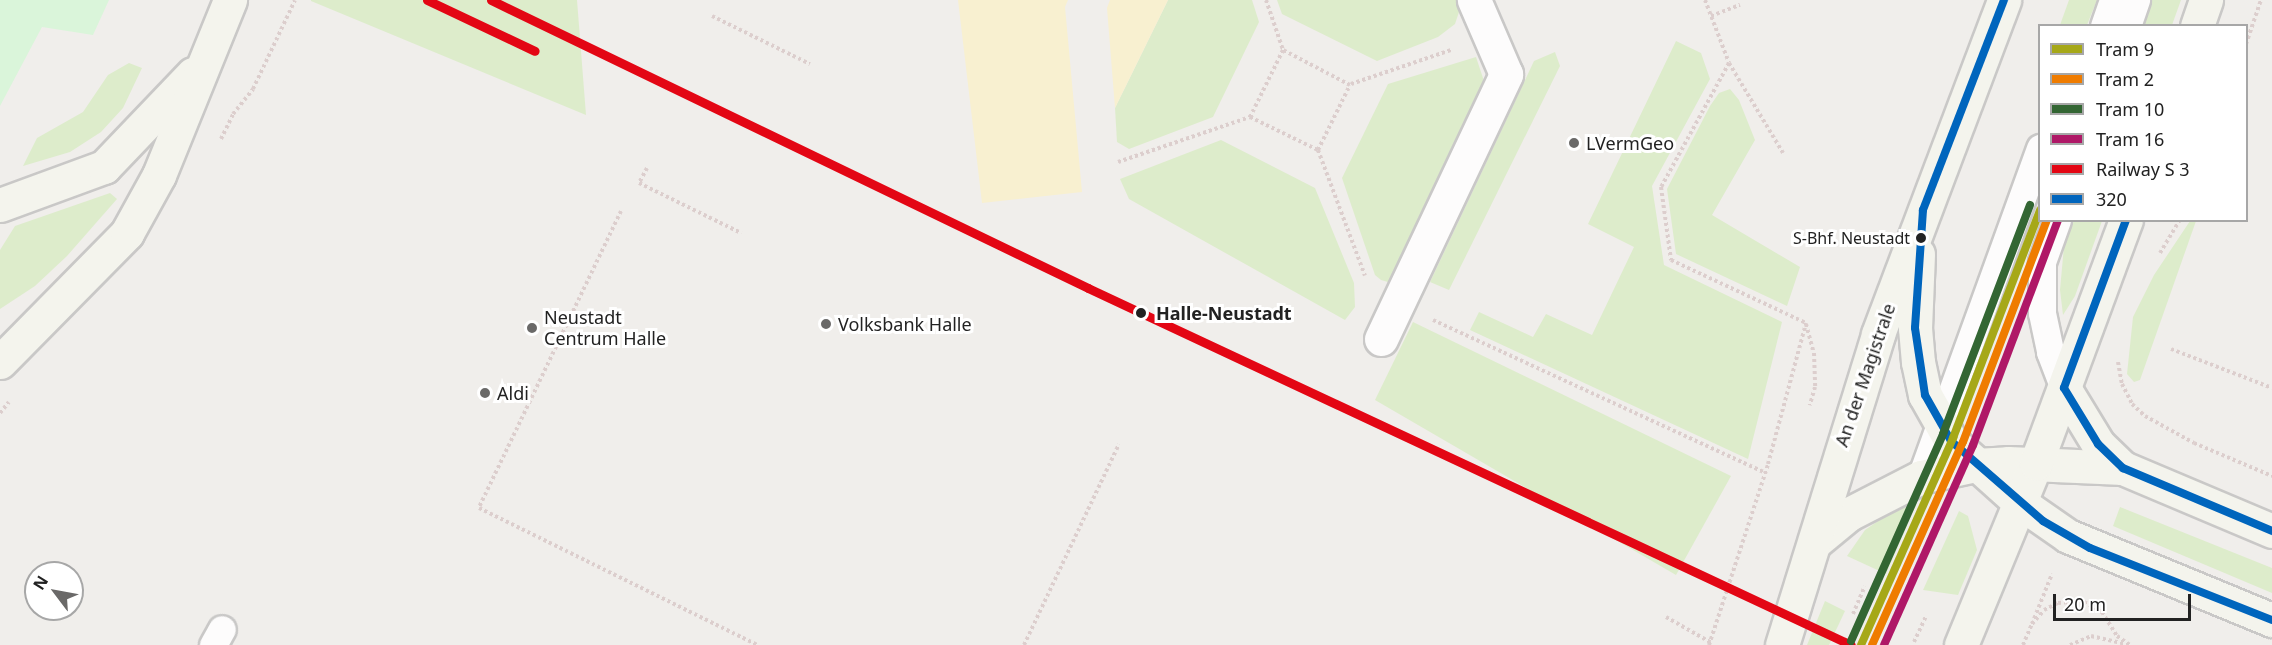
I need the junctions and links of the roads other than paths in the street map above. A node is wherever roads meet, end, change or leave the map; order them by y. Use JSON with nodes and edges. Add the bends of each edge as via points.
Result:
{"nodes":[{"id":1,"x":230,"y":0,"type":"edge"},
{"id":2,"x":1474,"y":0,"type":"edge"},
{"id":3,"x":2004,"y":0,"type":"edge"},
{"id":4,"x":2114,"y":0,"type":"edge"},
{"id":5,"x":2136,"y":0,"type":"edge"},
{"id":6,"x":2206,"y":0,"type":"edge"},
{"id":7,"x":2105,"y":24,"type":"edge"},
{"id":8,"x":2128,"y":24,"type":"edge"},
{"id":9,"x":2198,"y":24,"type":"edge"},
{"id":10,"x":207,"y":59,"type":"junction"},
{"id":11,"x":2038,"y":154,"type":"edge"},
{"id":12,"x":1,"y":204,"type":"edge"},
{"id":13,"x":1923,"y":210,"type":"junction"},
{"id":14,"x":2056,"y":222,"type":"edge"},
{"id":15,"x":2125,"y":222,"type":"edge"},
{"id":16,"x":44,"y":318,"type":"junction"},
{"id":17,"x":0,"y":339,"type":"edge"},
{"id":18,"x":1382,"y":339,"type":"dead end"},
{"id":19,"x":0,"y":362,"type":"edge"},
{"id":20,"x":2064,"y":388,"type":"junction"},
{"id":21,"x":1940,"y":426,"type":"junction"},
{"id":22,"x":2036,"y":463,"type":"junction"},
{"id":23,"x":1975,"y":465,"type":"junction"},
{"id":24,"x":2123,"y":468,"type":"junction"},
{"id":25,"x":1921,"y":477,"type":"junction"},
{"id":26,"x":2019,"y":502,"type":"junction"},
{"id":27,"x":2272,"y":531,"type":"edge"},
{"id":28,"x":1815,"y":542,"type":"junction"},
{"id":29,"x":2272,"y":620,"type":"edge"},
{"id":30,"x":1786,"y":633,"type":"edge"},
{"id":31,"x":1765,"y":645,"type":"edge"},
{"id":32,"x":1961,"y":645,"type":"edge"}],
"edges":[{"from":1,"to":10,"type":"main road"},
{"from":2,"to":18,"type":"street","via":[[1506,74]]},
{"from":3,"to":13,"type":"main road","name":"An der Magistrale"},
{"from":4,"to":7,"type":"lane"},
{"from":5,"to":8,"type":"lane"},
{"from":6,"to":9,"type":"main road"},
{"from":10,"to":12,"type":"main road","via":[[104,167]]},
{"from":10,"to":16,"type":"main road","via":[[159,175],[127,233]]},
{"from":11,"to":21,"type":"lane"},
{"from":13,"to":21,"type":"main road","name":"An der Magistrale","via":[[1914,328],[1924,395]]},
{"from":13,"to":28,"type":"main road","name":"An der Magistrale","via":[[1842,445]]},
{"from":14,"to":20,"type":"lane","via":[[2042,262],[2042,313],[2050,352]]},
{"from":15,"to":20,"type":"main road"},
{"from":16,"to":17,"type":"main road"},
{"from":16,"to":19,"type":"main road"},
{"from":20,"to":22,"type":"main road"},
{"from":20,"to":24,"type":"main road","via":[[2098,444]]},
{"from":21,"to":23,"type":"main road","name":"An der Magistrale"},
{"from":21,"to":25,"type":"lane"},
{"from":22,"to":23,"type":"main road"},
{"from":22,"to":24,"type":"main road"},
{"from":22,"to":26,"type":"main road"},
{"from":23,"to":25,"type":"main road"},
{"from":23,"to":26,"type":"main road","name":"An der Magistrale"},
{"from":24,"to":27,"type":"main road"},
{"from":25,"to":28,"type":"main road","via":[[1858,509]]},
{"from":26,"to":29,"type":"main road","name":"An der Magistrale","via":[[2090,548]]},
{"from":26,"to":32,"type":"main road"},
{"from":28,"to":30,"type":"main road","name":"An der Magistrale"},
{"from":30,"to":31,"type":"lane"}]}
